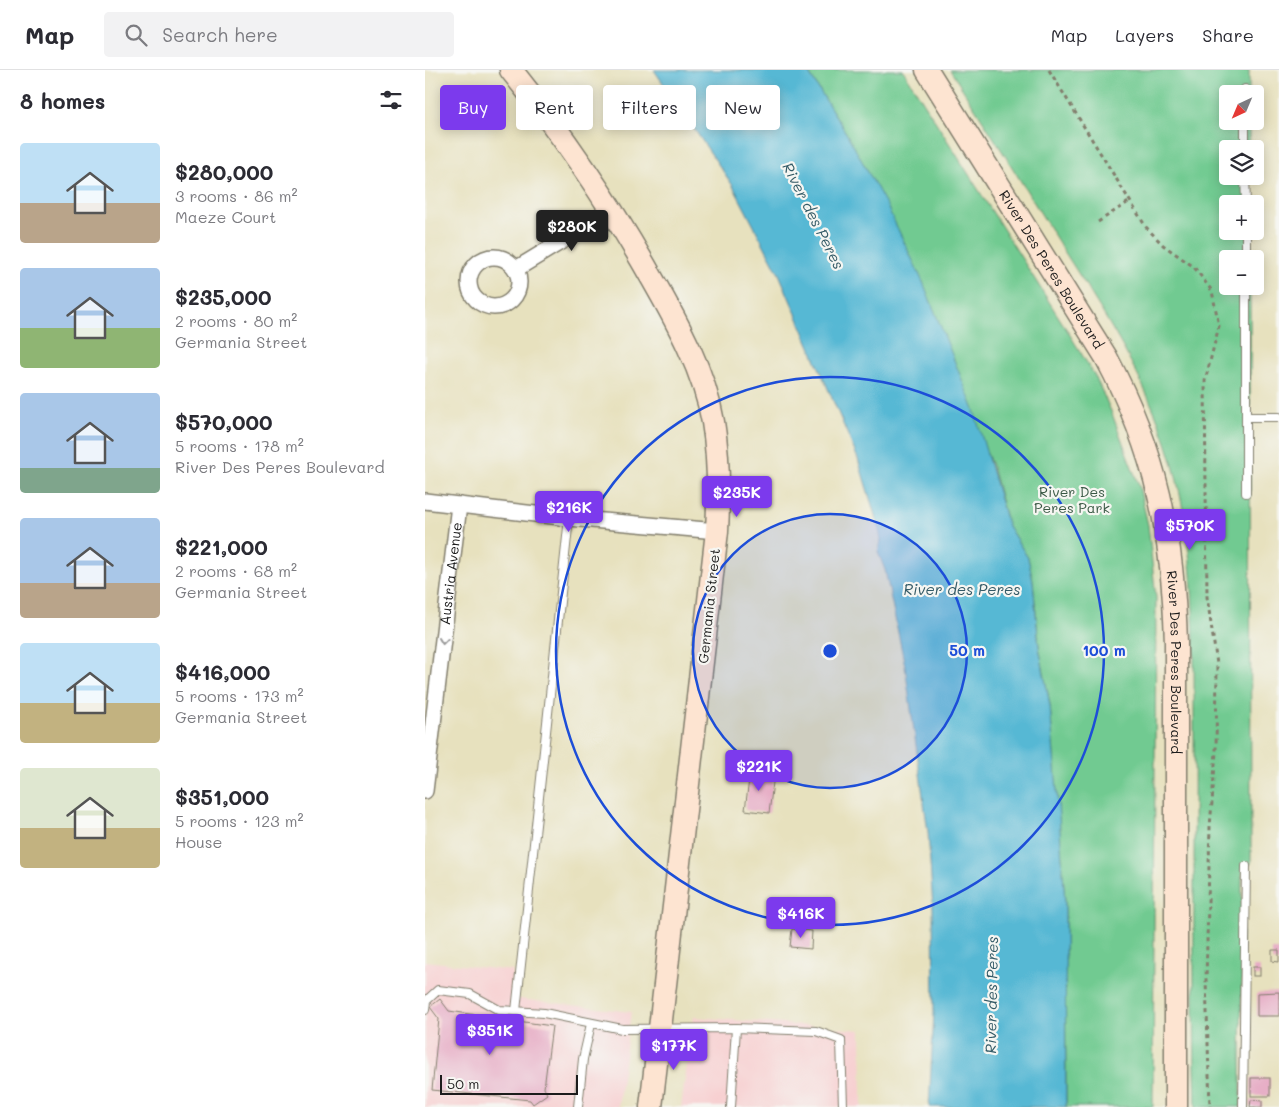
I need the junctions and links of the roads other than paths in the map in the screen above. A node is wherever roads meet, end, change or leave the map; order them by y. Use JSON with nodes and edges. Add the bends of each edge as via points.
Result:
{"nodes":[{"id":1,"x":511,"y":70,"type":"edge"},
{"id":2,"x":927,"y":70,"type":"edge"},
{"id":3,"x":613,"y":210,"type":"junction"},
{"id":4,"x":516,"y":269,"type":"dead end"},
{"id":5,"x":1246,"y":295,"type":"edge"},
{"id":6,"x":1247,"y":417,"type":"junction"},
{"id":7,"x":1279,"y":417,"type":"edge"},
{"id":8,"x":1246,"y":493,"type":"dead end"},
{"id":9,"x":425,"y":501,"type":"edge"},
{"id":10,"x":459,"y":506,"type":"junction"},
{"id":11,"x":569,"y":518,"type":"junction"},
{"id":12,"x":717,"y":531,"type":"junction"},
{"id":13,"x":425,"y":791,"type":"edge"},
{"id":14,"x":1246,"y":866,"type":"dead end"},
{"id":15,"x":425,"y":1010,"type":"edge"},
{"id":16,"x":516,"y":1011,"type":"junction"},
{"id":17,"x":591,"y":1024,"type":"junction"},
{"id":18,"x":736,"y":1028,"type":"junction"},
{"id":19,"x":660,"y":1030,"type":"junction"},
{"id":20,"x":578,"y":1107,"type":"edge"},
{"id":21,"x":651,"y":1107,"type":"edge"},
{"id":22,"x":731,"y":1107,"type":"edge"},
{"id":23,"x":843,"y":1107,"type":"edge"},
{"id":24,"x":1176,"y":1107,"type":"edge"},
{"id":25,"x":1243,"y":1107,"type":"edge"}],
"edges":[{"from":1,"to":3,"type":"main road","name":"Germania Street","via":[[563,137]]},
{"from":2,"to":24,"type":"main road","name":"River Des Peres Boulevard","via":[[1106,357],[1146,445],[1164,508],[1173,575],[1176,642]]},
{"from":3,"to":4,"type":"street"},
{"from":3,"to":12,"type":"main road","name":"Germania Street","via":[[673,315],[703,386],[713,421],[717,454]]},
{"from":5,"to":6,"type":"lane"},
{"from":6,"to":7,"type":"lane"},
{"from":6,"to":8,"type":"lane"},
{"from":9,"to":10,"type":"street"},
{"from":10,"to":11,"type":"street"},
{"from":10,"to":13,"type":"street","name":"Austria Avenue","one_way":true},
{"from":11,"to":12,"type":"street"},
{"from":11,"to":16,"type":"lane"},
{"from":12,"to":19,"type":"main road","name":"Germania Street"},
{"from":14,"to":25,"type":"lane"},
{"from":15,"to":16,"type":"lane","via":[[426,1001],[438,990],[470,994],[499,1010]]},
{"from":16,"to":17,"type":"lane","via":[[544,1013]]},
{"from":17,"to":19,"type":"lane"},
{"from":17,"to":20,"type":"lane"},
{"from":18,"to":19,"type":"lane"},
{"from":18,"to":22,"type":"lane"},
{"from":18,"to":23,"type":"lane","via":[[816,1031],[841,1040]]},
{"from":19,"to":21,"type":"main road","name":"Germania Street"}]}
